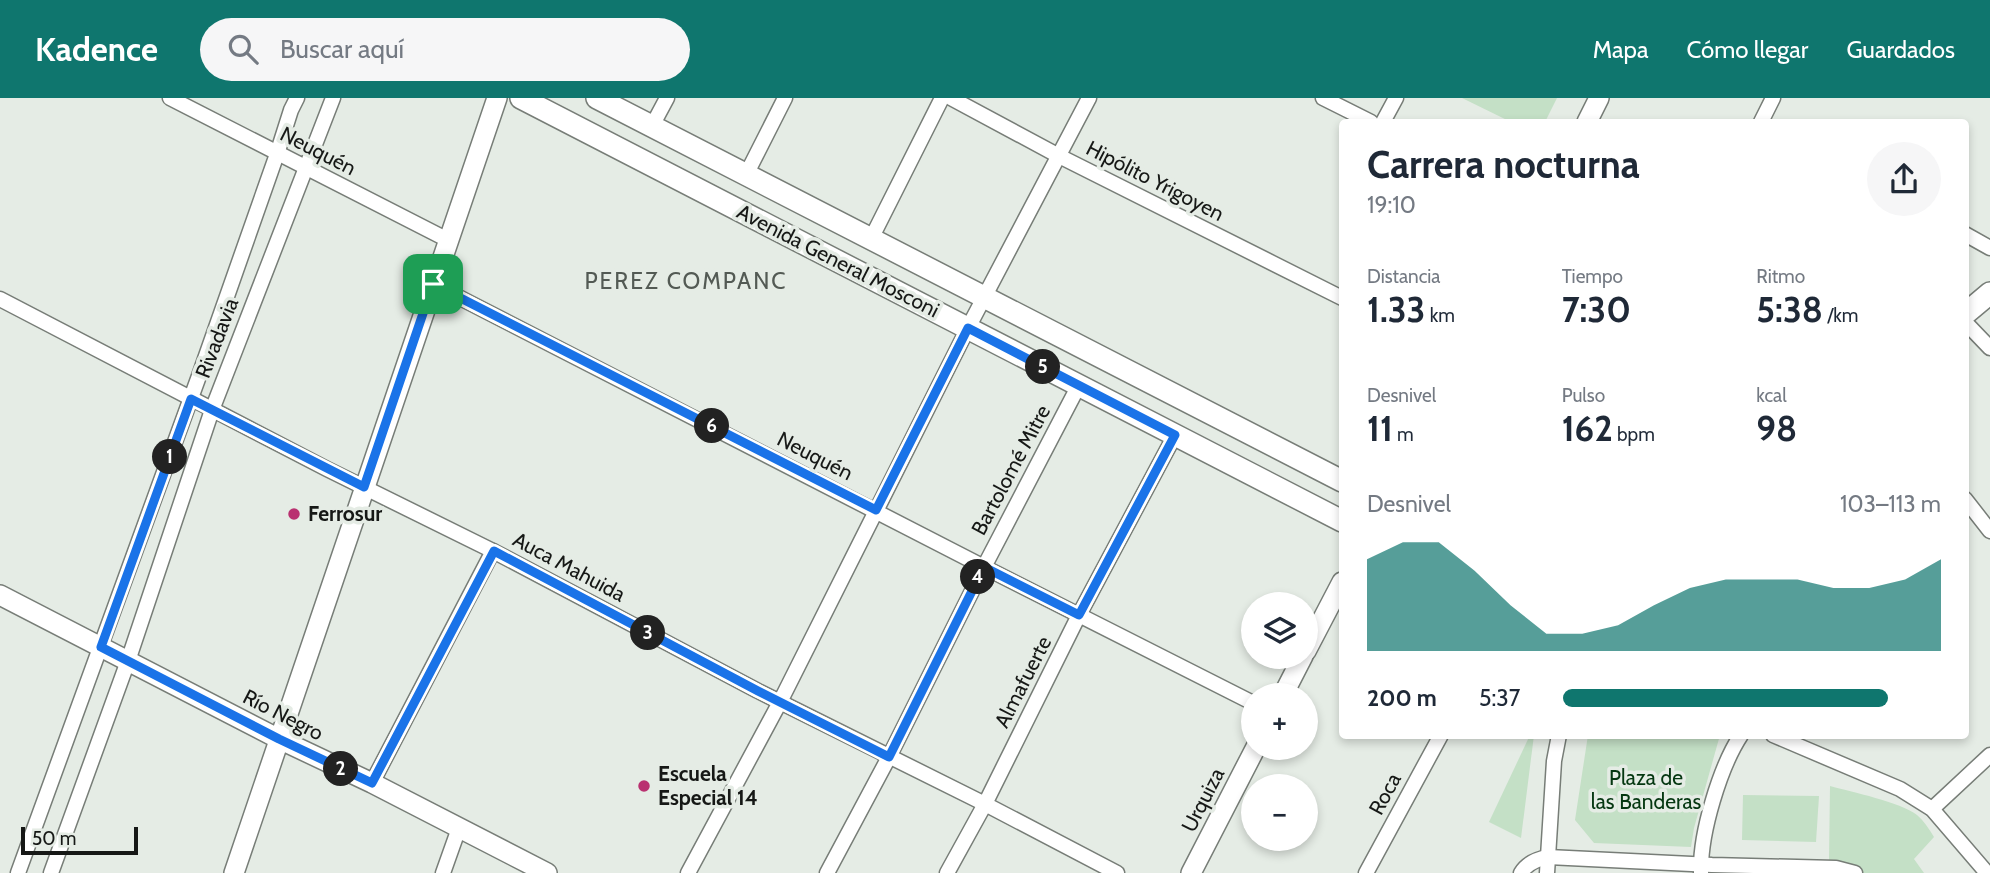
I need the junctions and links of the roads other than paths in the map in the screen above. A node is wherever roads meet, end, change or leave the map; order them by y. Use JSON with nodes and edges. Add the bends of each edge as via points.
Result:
{"nodes":[{"id":1,"x":170,"y":98,"type":"edge"},
{"id":2,"x":296,"y":98,"type":"edge"},
{"id":3,"x":332,"y":98,"type":"edge"},
{"id":4,"x":497,"y":98,"type":"edge"},
{"id":5,"x":521,"y":98,"type":"edge"},
{"id":6,"x":597,"y":98,"type":"edge"},
{"id":7,"x":667,"y":98,"type":"edge"},
{"id":8,"x":785,"y":98,"type":"edge"},
{"id":9,"x":942,"y":98,"type":"edge"},
{"id":10,"x":951,"y":98,"type":"edge"},
{"id":11,"x":1089,"y":98,"type":"edge"},
{"id":12,"x":1323,"y":98,"type":"edge"},
{"id":13,"x":1396,"y":98,"type":"edge"},
{"id":14,"x":1599,"y":98,"type":"edge"},
{"id":15,"x":1773,"y":98,"type":"edge"},
{"id":16,"x":1365,"y":119,"type":"edge"},
{"id":17,"x":1385,"y":119,"type":"edge"},
{"id":18,"x":1588,"y":119,"type":"edge"},
{"id":19,"x":1766,"y":119,"type":"edge"},
{"id":20,"x":652,"y":126,"type":"junction"},
{"id":21,"x":277,"y":154,"type":"junction"},
{"id":22,"x":1059,"y":156,"type":"junction"},
{"id":23,"x":305,"y":167,"type":"junction"},
{"id":24,"x":746,"y":175,"type":"junction"},
{"id":25,"x":1969,"y":236,"type":"edge"},
{"id":26,"x":871,"y":239,"type":"junction"},
{"id":27,"x":448,"y":240,"type":"junction"},
{"id":28,"x":1990,"y":248,"type":"edge"},
{"id":29,"x":433,"y":284,"type":"junction"},
{"id":30,"x":1990,"y":293,"type":"edge"},
{"id":31,"x":1339,"y":296,"type":"edge"},
{"id":32,"x":984,"y":297,"type":"junction"},
{"id":33,"x":0,"y":299,"type":"edge"},
{"id":34,"x":1969,"y":311,"type":"edge"},
{"id":35,"x":1969,"y":326,"type":"edge"},
{"id":36,"x":968,"y":328,"type":"junction"},
{"id":37,"x":1990,"y":348,"type":"edge"},
{"id":38,"x":1079,"y":385,"type":"junction"},
{"id":39,"x":191,"y":399,"type":"junction"},
{"id":40,"x":212,"y":410,"type":"junction"},
{"id":41,"x":1175,"y":435,"type":"junction"},
{"id":42,"x":1339,"y":479,"type":"edge"},
{"id":43,"x":364,"y":487,"type":"junction"},
{"id":44,"x":1969,"y":504,"type":"edge"},
{"id":45,"x":876,"y":510,"type":"junction"},
{"id":46,"x":1339,"y":519,"type":"edge"},
{"id":47,"x":1990,"y":531,"type":"edge"},
{"id":48,"x":494,"y":551,"type":"junction"},
{"id":49,"x":984,"y":567,"type":"junction"},
{"id":50,"x":1339,"y":588,"type":"edge"},
{"id":51,"x":0,"y":595,"type":"edge"},
{"id":52,"x":1079,"y":615,"type":"junction"},
{"id":53,"x":1318,"y":628,"type":"edge"},
{"id":54,"x":101,"y":647,"type":"junction"},
{"id":55,"x":128,"y":660,"type":"junction"},
{"id":56,"x":1241,"y":697,"type":"edge"},
{"id":57,"x":780,"y":702,"type":"junction"},
{"id":58,"x":279,"y":739,"type":"junction"},
{"id":59,"x":1439,"y":739,"type":"edge"},
{"id":60,"x":1558,"y":739,"type":"edge"},
{"id":61,"x":1738,"y":739,"type":"edge"},
{"id":62,"x":1782,"y":739,"type":"edge"},
{"id":63,"x":1990,"y":755,"type":"edge"},
{"id":64,"x":889,"y":757,"type":"junction"},
{"id":65,"x":1249,"y":760,"type":"edge"},
{"id":66,"x":372,"y":783,"type":"junction"},
{"id":67,"x":985,"y":804,"type":"junction"},
{"id":68,"x":1932,"y":809,"type":"junction"},
{"id":69,"x":459,"y":828,"type":"junction"},
{"id":70,"x":1548,"y":857,"type":"junction"},
{"id":71,"x":1701,"y":868,"type":"edge"},
{"id":72,"x":18,"y":873,"type":"edge"},
{"id":73,"x":51,"y":873,"type":"edge"},
{"id":74,"x":234,"y":873,"type":"edge"},
{"id":75,"x":443,"y":873,"type":"edge"},
{"id":76,"x":547,"y":873,"type":"edge"},
{"id":77,"x":688,"y":873,"type":"edge"},
{"id":78,"x":827,"y":873,"type":"edge"},
{"id":79,"x":947,"y":873,"type":"edge"},
{"id":80,"x":1117,"y":873,"type":"edge"},
{"id":81,"x":1191,"y":873,"type":"edge"},
{"id":82,"x":1366,"y":873,"type":"edge"},
{"id":83,"x":1521,"y":873,"type":"edge"},
{"id":84,"x":1547,"y":873,"type":"edge"},
{"id":85,"x":1854,"y":873,"type":"edge"},
{"id":86,"x":1987,"y":873,"type":"edge"}],
"edges":[{"from":1,"to":21,"type":"street","name":"Neuquén"},
{"from":2,"to":21,"type":"street","name":"Rivadavia"},
{"from":3,"to":23,"type":"street","name":"Rivadavia"},
{"from":4,"to":27,"type":"street"},
{"from":5,"to":36,"type":"main road","name":"Avenida General Mosconi"},
{"from":6,"to":20,"type":"main road","name":"Avenida General Mosconi"},
{"from":7,"to":20,"type":"street"},
{"from":8,"to":24,"type":"street"},
{"from":9,"to":26,"type":"street"},
{"from":10,"to":22,"type":"street","name":"Hipólito Yrigoyen"},
{"from":11,"to":22,"type":"street"},
{"from":12,"to":16,"type":"street"},
{"from":13,"to":17,"type":"street"},
{"from":14,"to":18,"type":"street"},
{"from":15,"to":19,"type":"street"},
{"from":20,"to":24,"type":"main road","name":"Avenida General Mosconi"},
{"from":21,"to":23,"type":"street","name":"Neuquén"},
{"from":21,"to":39,"type":"street","name":"Rivadavia"},
{"from":22,"to":31,"type":"street","name":"Hipólito Yrigoyen"},
{"from":22,"to":32,"type":"street"},
{"from":23,"to":27,"type":"street","name":"Neuquén"},
{"from":23,"to":40,"type":"street","name":"Rivadavia"},
{"from":24,"to":26,"type":"main road","name":"Avenida General Mosconi"},
{"from":25,"to":28,"type":"street"},
{"from":26,"to":32,"type":"main road","name":"Avenida General Mosconi"},
{"from":27,"to":29,"type":"street"},
{"from":29,"to":43,"type":"street"},
{"from":29,"to":45,"type":"street","name":"Neuquén"},
{"from":30,"to":34,"type":"main road"},
{"from":32,"to":36,"type":"street"},
{"from":32,"to":42,"type":"main road","name":"Avenida General Mosconi"},
{"from":33,"to":39,"type":"street","name":"Auca Mahuida"},
{"from":35,"to":37,"type":"street"},
{"from":36,"to":38,"type":"main road","name":"Avenida General Mosconi"},
{"from":36,"to":45,"type":"street"},
{"from":38,"to":41,"type":"main road","name":"Avenida General Mosconi"},
{"from":38,"to":49,"type":"street","name":"Bartolomé Mitre"},
{"from":39,"to":40,"type":"street","name":"Auca Mahuida"},
{"from":39,"to":54,"type":"street","name":"Rivadavia"},
{"from":40,"to":43,"type":"street","name":"Auca Mahuida"},
{"from":40,"to":55,"type":"street","name":"Rivadavia"},
{"from":41,"to":46,"type":"main road","name":"Avenida General Mosconi"},
{"from":41,"to":52,"type":"street","name":"Almafuerte"},
{"from":43,"to":48,"type":"street","name":"Auca Mahuida"},
{"from":43,"to":58,"type":"street"},
{"from":44,"to":47,"type":"street"},
{"from":45,"to":49,"type":"street","name":"Neuquén"},
{"from":45,"to":57,"type":"street"},
{"from":48,"to":57,"type":"street","name":"Auca Mahuida"},
{"from":48,"to":66,"type":"street"},
{"from":49,"to":52,"type":"street","name":"Neuquén"},
{"from":49,"to":64,"type":"street","name":"Bartolomé Mitre"},
{"from":50,"to":53,"type":"street"},
{"from":51,"to":54,"type":"street","name":"Río Negro"},
{"from":52,"to":56,"type":"street","name":"Neuquén"},
{"from":52,"to":67,"type":"street","name":"Almafuerte"},
{"from":54,"to":55,"type":"street","name":"Río Negro"},
{"from":54,"to":72,"type":"street","name":"Rivadavia"},
{"from":55,"to":58,"type":"street","name":"Río Negro"},
{"from":55,"to":73,"type":"street","name":"Rivadavia"},
{"from":57,"to":64,"type":"street","name":"Auca Mahuida"},
{"from":57,"to":77,"type":"street"},
{"from":58,"to":66,"type":"street","name":"Río Negro"},
{"from":58,"to":74,"type":"street"},
{"from":59,"to":82,"type":"street","name":"Roca"},
{"from":60,"to":70,"type":"street"},
{"from":61,"to":71,"type":"street","via":[[1722,773],[1703,837]]},
{"from":62,"to":68,"type":"street","via":[[1900,789]]},
{"from":63,"to":68,"type":"street"},
{"from":64,"to":67,"type":"street","name":"Auca Mahuida"},
{"from":64,"to":78,"type":"street","name":"Bartolomé Mitre"},
{"from":65,"to":81,"type":"street","name":"Urquiza"},
{"from":66,"to":69,"type":"street","name":"Río Negro"},
{"from":67,"to":79,"type":"street","name":"Almafuerte"},
{"from":67,"to":80,"type":"street","name":"Auca Mahuida"},
{"from":68,"to":86,"type":"street"},
{"from":69,"to":75,"type":"street"},
{"from":69,"to":76,"type":"street","name":"Río Negro"},
{"from":70,"to":71,"type":"street"},
{"from":70,"to":83,"type":"street","via":[[1535,859]]},
{"from":70,"to":84,"type":"street"},
{"from":71,"to":85,"type":"street","via":[[1836,868]]}]}
